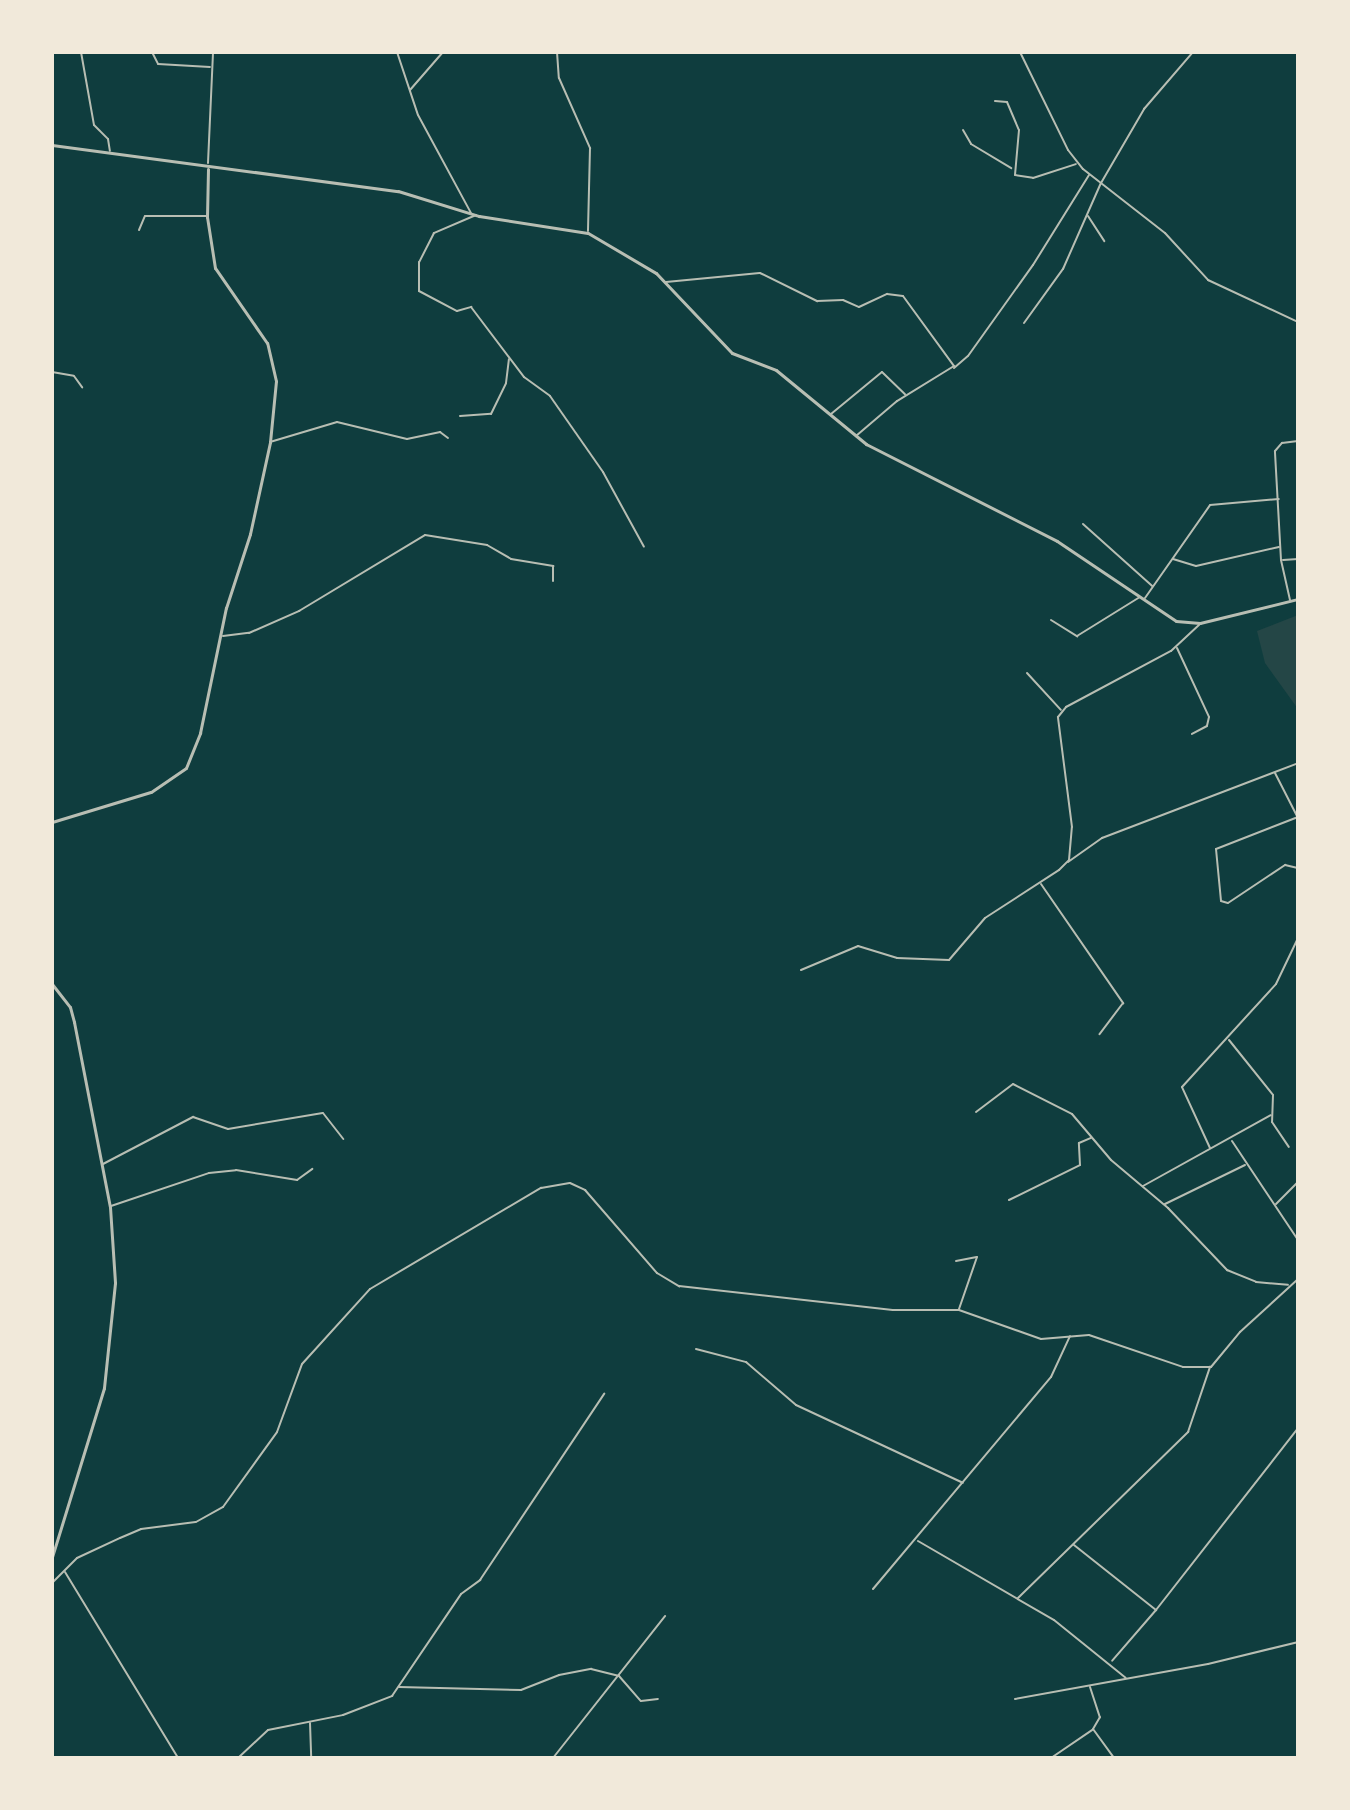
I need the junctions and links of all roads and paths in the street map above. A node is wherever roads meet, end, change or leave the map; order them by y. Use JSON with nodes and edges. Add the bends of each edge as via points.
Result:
{"nodes":[{"id":1,"x":81,"y":52,"type":"edge"},
{"id":2,"x":152,"y":52,"type":"edge"},
{"id":3,"x":213,"y":52,"type":"edge"},
{"id":4,"x":397,"y":52,"type":"edge"},
{"id":5,"x":443,"y":52,"type":"edge"},
{"id":6,"x":557,"y":52,"type":"edge"},
{"id":7,"x":1020,"y":52,"type":"edge"},
{"id":8,"x":1193,"y":52,"type":"edge"},
{"id":9,"x":211,"y":67,"type":"junction"},
{"id":10,"x":409,"y":91,"type":"junction"},
{"id":11,"x":995,"y":101,"type":"dead end"},
{"id":12,"x":963,"y":130,"type":"dead end"},
{"id":13,"x":52,"y":145,"type":"edge"},
{"id":14,"x":110,"y":153,"type":"junction"},
{"id":15,"x":1078,"y":163,"type":"junction"},
{"id":16,"x":1012,"y":168,"type":"junction"},
{"id":17,"x":208,"y":169,"type":"junction"},
{"id":18,"x":1090,"y":175,"type":"junction"},
{"id":19,"x":1101,"y":183,"type":"junction"},
{"id":20,"x":473,"y":214,"type":"junction"},
{"id":21,"x":1088,"y":215,"type":"junction"},
{"id":22,"x":207,"y":217,"type":"junction"},
{"id":23,"x":139,"y":230,"type":"dead end"},
{"id":24,"x":1080,"y":231,"type":"junction"},
{"id":25,"x":1090,"y":232,"type":"junction"},
{"id":26,"x":588,"y":233,"type":"junction"},
{"id":27,"x":1104,"y":241,"type":"dead end"},
{"id":28,"x":666,"y":282,"type":"junction"},
{"id":29,"x":1298,"y":322,"type":"edge"},
{"id":30,"x":1024,"y":323,"type":"dead end"},
{"id":31,"x":510,"y":358,"type":"junction"},
{"id":32,"x":952,"y":369,"type":"junction"},
{"id":33,"x":52,"y":372,"type":"edge"},
{"id":34,"x":82,"y":387,"type":"dead end"},
{"id":35,"x":906,"y":395,"type":"junction"},
{"id":36,"x":831,"y":414,"type":"junction"},
{"id":37,"x":460,"y":416,"type":"dead end"},
{"id":38,"x":856,"y":437,"type":"junction"},
{"id":39,"x":448,"y":438,"type":"dead end"},
{"id":40,"x":1298,"y":441,"type":"edge"},
{"id":41,"x":270,"y":442,"type":"junction"},
{"id":42,"x":1279,"y":499,"type":"junction"},
{"id":43,"x":1083,"y":524,"type":"dead end"},
{"id":44,"x":644,"y":547,"type":"dead end"},
{"id":45,"x":1280,"y":547,"type":"junction"},
{"id":46,"x":1173,"y":559,"type":"junction"},
{"id":47,"x":1298,"y":559,"type":"edge"},
{"id":48,"x":1281,"y":560,"type":"junction"},
{"id":49,"x":553,"y":581,"type":"dead end"},
{"id":50,"x":1153,"y":587,"type":"junction"},
{"id":51,"x":1143,"y":597,"type":"junction"},
{"id":52,"x":1298,"y":599,"type":"edge"},
{"id":53,"x":1290,"y":600,"type":"junction"},
{"id":54,"x":1051,"y":620,"type":"dead end"},
{"id":55,"x":1200,"y":623,"type":"junction"},
{"id":56,"x":221,"y":636,"type":"junction"},
{"id":57,"x":1176,"y":647,"type":"junction"},
{"id":58,"x":1027,"y":673,"type":"dead end"},
{"id":59,"x":1062,"y":711,"type":"junction"},
{"id":60,"x":1192,"y":734,"type":"dead end"},
{"id":61,"x":1298,"y":763,"type":"edge"},
{"id":62,"x":1275,"y":773,"type":"junction"},
{"id":63,"x":1298,"y":817,"type":"edge"},
{"id":64,"x":52,"y":822,"type":"edge"},
{"id":65,"x":1067,"y":863,"type":"junction"},
{"id":66,"x":1298,"y":868,"type":"edge"},
{"id":67,"x":1041,"y":883,"type":"junction"},
{"id":68,"x":1298,"y":938,"type":"edge"},
{"id":69,"x":1294,"y":947,"type":"junction"},
{"id":70,"x":1298,"y":949,"type":"edge"},
{"id":71,"x":801,"y":970,"type":"dead end"},
{"id":72,"x":52,"y":984,"type":"edge"},
{"id":73,"x":1100,"y":1034,"type":"dead end"},
{"id":74,"x":1229,"y":1040,"type":"junction"},
{"id":75,"x":976,"y":1112,"type":"dead end"},
{"id":76,"x":1271,"y":1115,"type":"junction"},
{"id":77,"x":1092,"y":1138,"type":"junction"},
{"id":78,"x":343,"y":1139,"type":"dead end"},
{"id":79,"x":1232,"y":1141,"type":"junction"},
{"id":80,"x":1289,"y":1147,"type":"dead end"},
{"id":81,"x":1210,"y":1148,"type":"junction"},
{"id":82,"x":1247,"y":1164,"type":"junction"},
{"id":83,"x":102,"y":1165,"type":"junction"},
{"id":84,"x":312,"y":1169,"type":"dead end"},
{"id":85,"x":1298,"y":1182,"type":"edge"},
{"id":86,"x":1143,"y":1186,"type":"junction"},
{"id":87,"x":1009,"y":1200,"type":"dead end"},
{"id":88,"x":1164,"y":1204,"type":"junction"},
{"id":89,"x":1276,"y":1205,"type":"junction"},
{"id":90,"x":110,"y":1207,"type":"junction"},
{"id":91,"x":1298,"y":1240,"type":"edge"},
{"id":92,"x":956,"y":1261,"type":"dead end"},
{"id":93,"x":1298,"y":1279,"type":"edge"},
{"id":94,"x":1291,"y":1285,"type":"junction"},
{"id":95,"x":959,"y":1310,"type":"junction"},
{"id":96,"x":1070,"y":1335,"type":"junction"},
{"id":97,"x":696,"y":1349,"type":"dead end"},
{"id":98,"x":1210,"y":1367,"type":"junction"},
{"id":99,"x":604,"y":1394,"type":"dead end"},
{"id":100,"x":1298,"y":1428,"type":"edge"},
{"id":101,"x":964,"y":1484,"type":"junction"},
{"id":102,"x":917,"y":1540,"type":"junction"},
{"id":103,"x":1074,"y":1545,"type":"junction"},
{"id":104,"x":52,"y":1557,"type":"edge"},
{"id":105,"x":65,"y":1572,"type":"junction"},
{"id":106,"x":52,"y":1583,"type":"edge"},
{"id":107,"x":873,"y":1589,"type":"dead end"},
{"id":108,"x":1018,"y":1598,"type":"junction"},
{"id":109,"x":1156,"y":1610,"type":"junction"},
{"id":110,"x":665,"y":1616,"type":"dead end"},
{"id":111,"x":1298,"y":1642,"type":"edge"},
{"id":112,"x":1111,"y":1662,"type":"junction"},
{"id":113,"x":619,"y":1676,"type":"junction"},
{"id":114,"x":1127,"y":1679,"type":"junction"},
{"id":115,"x":1090,"y":1687,"type":"junction"},
{"id":116,"x":398,"y":1688,"type":"junction"},
{"id":117,"x":658,"y":1699,"type":"dead end"},
{"id":118,"x":1015,"y":1699,"type":"dead end"},
{"id":119,"x":310,"y":1722,"type":"junction"},
{"id":120,"x":1093,"y":1729,"type":"junction"},
{"id":121,"x":178,"y":1758,"type":"edge"},
{"id":122,"x":238,"y":1758,"type":"edge"},
{"id":123,"x":311,"y":1758,"type":"edge"},
{"id":124,"x":553,"y":1758,"type":"edge"},
{"id":125,"x":1051,"y":1758,"type":"edge"},
{"id":126,"x":1114,"y":1758,"type":"edge"}],
"edges":[{"from":1,"to":14,"type":"street","via":[[94,125],[108,139]]},
{"from":2,"to":9,"type":"street","via":[[162,65]]},
{"from":3,"to":9,"type":"street"},
{"from":4,"to":10,"type":"street"},
{"from":5,"to":10,"type":"street"},
{"from":6,"to":26,"type":"street","via":[[559,78],[590,148]]},
{"from":7,"to":15,"type":"street"},
{"from":8,"to":19,"type":"street","via":[[1151,99]]},
{"from":9,"to":17,"type":"street"},
{"from":10,"to":20,"type":"street"},
{"from":11,"to":16,"type":"street","via":[[1007,102],[1021,134]]},
{"from":12,"to":16,"type":"street","via":[[970,144]]},
{"from":13,"to":14,"type":"street"},
{"from":14,"to":17,"type":"street"},
{"from":15,"to":16,"type":"street","via":[[1033,178],[1019,177]]},
{"from":15,"to":18,"type":"street"},
{"from":17,"to":20,"type":"street","via":[[398,191]]},
{"from":17,"to":22,"type":"street"},
{"from":18,"to":19,"type":"street"},
{"from":18,"to":32,"type":"street","via":[[1033,265],[968,356]]},
{"from":19,"to":21,"type":"street"},
{"from":19,"to":29,"type":"street","via":[[1165,233],[1208,280]]},
{"from":20,"to":26,"type":"street"},
{"from":20,"to":31,"type":"street","via":[[434,233],[419,262],[418,288],[424,297],[457,311],[471,307]]},
{"from":21,"to":24,"type":"street"},
{"from":21,"to":25,"type":"street"},
{"from":22,"to":23,"type":"street","via":[[145,216]]},
{"from":22,"to":41,"type":"street","via":[[219,280],[271,353],[276,389]]},
{"from":24,"to":25,"type":"street"},
{"from":24,"to":30,"type":"street","via":[[1063,269]]},
{"from":25,"to":27,"type":"street"},
{"from":26,"to":28,"type":"street"},
{"from":28,"to":32,"type":"street","via":[[760,273],[805,298],[843,300],[855,307],[896,293],[925,320],[953,362]]},
{"from":28,"to":36,"type":"street","via":[[732,353],[776,370]]},
{"from":31,"to":37,"type":"street","via":[[505,386],[491,414]]},
{"from":31,"to":44,"type":"street","via":[[571,421]]},
{"from":32,"to":35,"type":"street"},
{"from":33,"to":34,"type":"street","via":[[74,376]]},
{"from":35,"to":36,"type":"street","via":[[882,372]]},
{"from":35,"to":38,"type":"street"},
{"from":36,"to":38,"type":"street"},
{"from":38,"to":51,"type":"street","via":[[1017,519]]},
{"from":39,"to":41,"type":"street","via":[[440,432],[407,439],[337,422]]},
{"from":40,"to":42,"type":"street","via":[[1276,448]]},
{"from":41,"to":56,"type":"street"},
{"from":42,"to":45,"type":"street"},
{"from":42,"to":46,"type":"street","via":[[1213,503]]},
{"from":43,"to":50,"type":"street"},
{"from":45,"to":46,"type":"street","via":[[1196,566]]},
{"from":45,"to":48,"type":"street"},
{"from":46,"to":50,"type":"street"},
{"from":47,"to":48,"type":"street"},
{"from":48,"to":53,"type":"street"},
{"from":49,"to":56,"type":"street","via":[[553,566],[511,559],[487,545],[425,535],[299,611],[249,633]]},
{"from":50,"to":51,"type":"street"},
{"from":51,"to":54,"type":"street","via":[[1077,636]]},
{"from":51,"to":55,"type":"street","via":[[1176,621]]},
{"from":52,"to":53,"type":"street"},
{"from":53,"to":55,"type":"street"},
{"from":55,"to":57,"type":"street"},
{"from":56,"to":64,"type":"street","via":[[200,733],[181,775],[151,792]]},
{"from":57,"to":59,"type":"street"},
{"from":57,"to":60,"type":"street","via":[[1209,717],[1207,726]]},
{"from":58,"to":59,"type":"street"},
{"from":59,"to":65,"type":"street","via":[[1057,734],[1072,819]]},
{"from":61,"to":62,"type":"street"},
{"from":62,"to":63,"type":"street"},
{"from":62,"to":65,"type":"street","via":[[1102,838]]},
{"from":63,"to":66,"type":"street","via":[[1216,849],[1221,902],[1281,867]]},
{"from":65,"to":67,"type":"street"},
{"from":67,"to":71,"type":"street","via":[[985,918],[949,960],[897,958],[858,946]]},
{"from":67,"to":73,"type":"street","via":[[1123,1003]]},
{"from":68,"to":69,"type":"street"},
{"from":69,"to":70,"type":"street"},
{"from":69,"to":74,"type":"street","via":[[1276,984]]},
{"from":72,"to":83,"type":"street","via":[[70,1007]]},
{"from":74,"to":76,"type":"street","via":[[1273,1095]]},
{"from":74,"to":81,"type":"street","via":[[1181,1088]]},
{"from":75,"to":77,"type":"street","via":[[1015,1084],[1076,1117]]},
{"from":76,"to":79,"type":"street"},
{"from":76,"to":80,"type":"street"},
{"from":77,"to":86,"type":"street"},
{"from":77,"to":87,"type":"street","via":[[1079,1143],[1080,1165]]},
{"from":78,"to":83,"type":"street","via":[[326,1113],[228,1129],[193,1117]]},
{"from":79,"to":81,"type":"street"},
{"from":79,"to":82,"type":"street"},
{"from":81,"to":86,"type":"street"},
{"from":82,"to":88,"type":"street"},
{"from":82,"to":89,"type":"street"},
{"from":83,"to":90,"type":"street"},
{"from":84,"to":90,"type":"street","via":[[297,1180],[236,1170],[209,1173]]},
{"from":85,"to":89,"type":"street"},
{"from":86,"to":88,"type":"street"},
{"from":88,"to":94,"type":"street","via":[[1231,1273]]},
{"from":89,"to":91,"type":"street"},
{"from":90,"to":104,"type":"street","via":[[115,1293],[109,1367]]},
{"from":92,"to":95,"type":"street","via":[[977,1256]]},
{"from":93,"to":94,"type":"street"},
{"from":94,"to":98,"type":"street"},
{"from":95,"to":96,"type":"street","via":[[1041,1339]]},
{"from":95,"to":105,"type":"street","via":[[893,1310],[675,1284],[657,1273],[581,1187],[565,1183],[541,1188],[370,1289],[302,1364],[277,1432],[223,1507],[196,1522],[131,1533],[77,1558]]},
{"from":96,"to":98,"type":"street","via":[[1095,1336],[1183,1367]]},
{"from":96,"to":101,"type":"street","via":[[1058,1369]]},
{"from":97,"to":101,"type":"street","via":[[746,1362],[796,1405]]},
{"from":98,"to":103,"type":"street","via":[[1192,1427]]},
{"from":99,"to":116,"type":"street","via":[[480,1580],[461,1594]]},
{"from":100,"to":109,"type":"street"},
{"from":101,"to":102,"type":"street"},
{"from":102,"to":107,"type":"street"},
{"from":102,"to":108,"type":"street"},
{"from":103,"to":108,"type":"street"},
{"from":103,"to":109,"type":"street"},
{"from":105,"to":106,"type":"street"},
{"from":105,"to":121,"type":"street"},
{"from":108,"to":112,"type":"street"},
{"from":109,"to":112,"type":"street"},
{"from":110,"to":113,"type":"street"},
{"from":111,"to":114,"type":"street"},
{"from":112,"to":114,"type":"street"},
{"from":113,"to":116,"type":"street","via":[[600,1670],[570,1672],[515,1691]]},
{"from":113,"to":117,"type":"street","via":[[641,1701]]},
{"from":113,"to":124,"type":"street"},
{"from":114,"to":115,"type":"street"},
{"from":115,"to":118,"type":"street"},
{"from":115,"to":120,"type":"street","via":[[1100,1717]]},
{"from":116,"to":119,"type":"street","via":[[376,1705]]},
{"from":119,"to":122,"type":"street","via":[[268,1730]]},
{"from":119,"to":123,"type":"street"},
{"from":120,"to":125,"type":"street"},
{"from":120,"to":126,"type":"street"}]}
